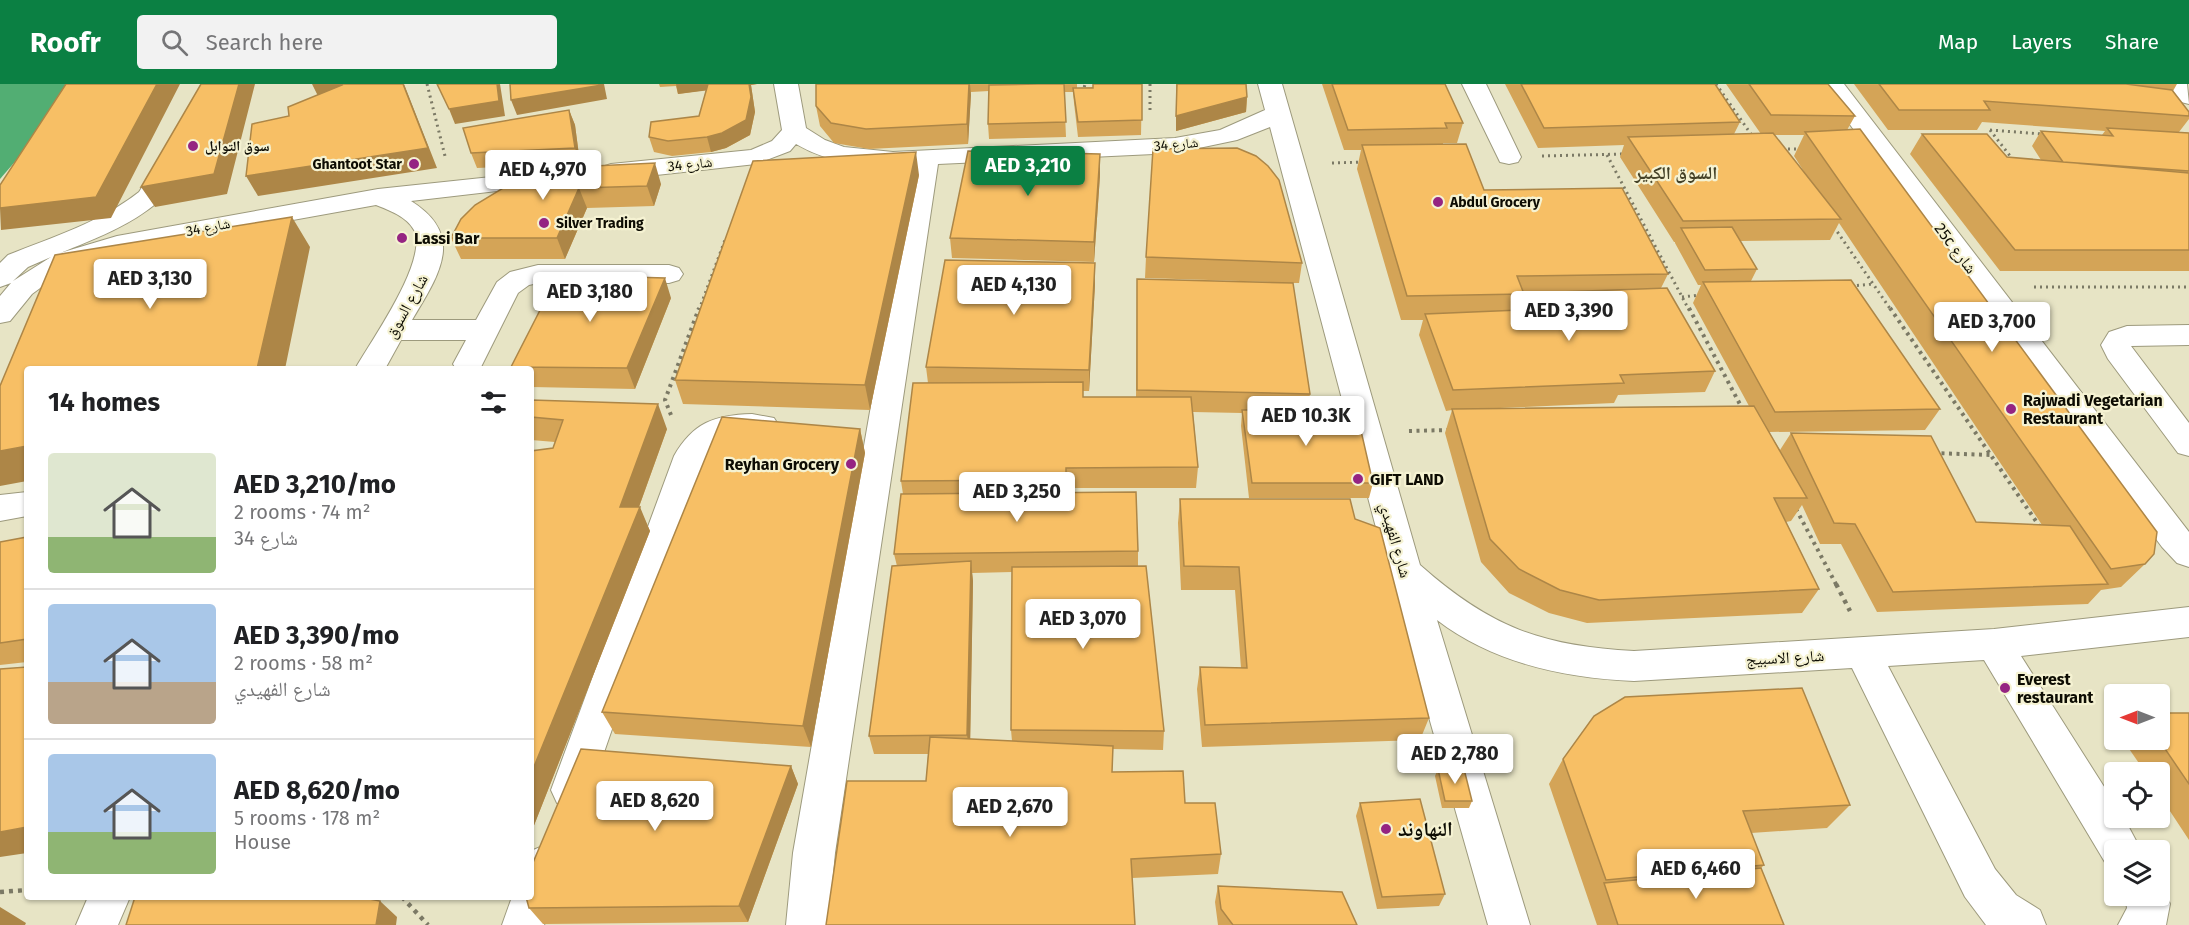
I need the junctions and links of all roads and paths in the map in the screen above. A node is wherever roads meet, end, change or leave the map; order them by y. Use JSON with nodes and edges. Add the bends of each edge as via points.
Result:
{"nodes":[{"id":1,"x":220,"y":84,"type":"edge"},
{"id":2,"x":427,"y":84,"type":"edge"},
{"id":3,"x":786,"y":84,"type":"edge"},
{"id":4,"x":1085,"y":84,"type":"edge"},
{"id":5,"x":1474,"y":84,"type":"edge"},
{"id":6,"x":1716,"y":84,"type":"edge"},
{"id":7,"x":1832,"y":84,"type":"edge"},
{"id":8,"x":2173,"y":84,"type":"edge"},
{"id":9,"x":1082,"y":97,"type":"edge"},
{"id":10,"x":2189,"y":97,"type":"edge"},
{"id":11,"x":1273,"y":98,"type":"edge"},
{"id":12,"x":794,"y":131,"type":"junction"},
{"id":13,"x":2048,"y":135,"type":"edge"},
{"id":14,"x":1755,"y":140,"type":"edge"},
{"id":15,"x":1992,"y":147,"type":"edge"},
{"id":16,"x":2003,"y":147,"type":"junction"},
{"id":17,"x":1803,"y":149,"type":"edge"},
{"id":18,"x":1607,"y":154,"type":"junction"},
{"id":19,"x":1631,"y":154,"type":"edge"},
{"id":20,"x":927,"y":157,"type":"junction"},
{"id":21,"x":1509,"y":157,"type":"joint"},
{"id":22,"x":1788,"y":159,"type":"edge"},
{"id":23,"x":1371,"y":161,"type":"edge"},
{"id":24,"x":2015,"y":162,"type":"edge"},
{"id":25,"x":1291,"y":164,"type":"junction"},
{"id":26,"x":453,"y":189,"type":"junction"},
{"id":27,"x":378,"y":197,"type":"junction"},
{"id":28,"x":1834,"y":226,"type":"edge"},
{"id":29,"x":727,"y":234,"type":"edge"},
{"id":30,"x":669,"y":274,"type":"dead end"},
{"id":31,"x":0,"y":278,"type":"edge"},
{"id":32,"x":1873,"y":284,"type":"junction"},
{"id":33,"x":1849,"y":286,"type":"edge"},
{"id":34,"x":2189,"y":287,"type":"edge"},
{"id":35,"x":1986,"y":288,"type":"junction"},
{"id":36,"x":1706,"y":295,"type":"edge"},
{"id":37,"x":1682,"y":297,"type":"junction"},
{"id":38,"x":0,"y":314,"type":"edge"},
{"id":39,"x":393,"y":330,"type":"junction"},
{"id":40,"x":485,"y":330,"type":"junction"},
{"id":41,"x":2189,"y":335,"type":"edge"},
{"id":42,"x":468,"y":364,"type":"dead end"},
{"id":43,"x":372,"y":366,"type":"edge"},
{"id":44,"x":1744,"y":412,"type":"edge"},
{"id":45,"x":792,"y":427,"type":"edge"},
{"id":46,"x":1450,"y":430,"type":"dead end"},
{"id":47,"x":1366,"y":432,"type":"junction"},
{"id":48,"x":704,"y":436,"type":"junction"},
{"id":49,"x":2189,"y":445,"type":"edge"},
{"id":50,"x":1934,"y":453,"type":"edge"},
{"id":51,"x":1990,"y":455,"type":"junction"},
{"id":52,"x":24,"y":504,"type":"edge"},
{"id":53,"x":0,"y":508,"type":"edge"},
{"id":54,"x":1795,"y":508,"type":"edge"},
{"id":55,"x":2044,"y":533,"type":"edge"},
{"id":56,"x":2189,"y":554,"type":"edge"},
{"id":57,"x":1405,"y":573,"type":"junction"},
{"id":58,"x":2189,"y":622,"type":"edge"},
{"id":59,"x":1994,"y":644,"type":"junction"},
{"id":60,"x":1867,"y":652,"type":"junction"},
{"id":61,"x":2115,"y":840,"type":"edge"},
{"id":62,"x":24,"y":890,"type":"edge"},
{"id":63,"x":0,"y":892,"type":"edge"},
{"id":64,"x":534,"y":894,"type":"edge"},
{"id":65,"x":109,"y":900,"type":"edge"},
{"id":66,"x":405,"y":900,"type":"edge"},
{"id":67,"x":532,"y":900,"type":"edge"},
{"id":68,"x":2149,"y":906,"type":"edge"},
{"id":69,"x":97,"y":925,"type":"edge"},
{"id":70,"x":428,"y":925,"type":"edge"},
{"id":71,"x":523,"y":925,"type":"edge"},
{"id":72,"x":807,"y":925,"type":"edge"},
{"id":73,"x":1509,"y":925,"type":"edge"},
{"id":74,"x":2025,"y":925,"type":"edge"},
{"id":75,"x":2139,"y":925,"type":"edge"}],
"edges":[{"from":1,"to":31,"type":"street","via":[[148,197],[108,224],[18,261]]},
{"from":2,"to":26,"type":"path"},
{"from":3,"to":12,"type":"street"},
{"from":4,"to":9,"type":"path"},
{"from":5,"to":21,"type":"street"},
{"from":6,"to":14,"type":"path"},
{"from":7,"to":35,"type":"street","name":"25c شارع"},
{"from":8,"to":10,"type":"street"},
{"from":11,"to":20,"type":"street","name":"شارع 34","via":[[1258,124],[1235,134],[1180,145]]},
{"from":11,"to":25,"type":"street","name":"شارع الفهيدي"},
{"from":12,"to":20,"type":"street","name":"شارع 34","via":[[810,144],[862,159]]},
{"from":12,"to":26,"type":"street","name":"شارع 34","via":[[781,146],[756,157]]},
{"from":13,"to":16,"type":"path","via":[[1990,130]]},
{"from":15,"to":16,"type":"path"},
{"from":16,"to":24,"type":"path"},
{"from":17,"to":22,"type":"path","via":[[1781,150]]},
{"from":18,"to":19,"type":"path"},
{"from":18,"to":21,"type":"path"},
{"from":18,"to":37,"type":"path"},
{"from":20,"to":72,"type":"street","via":[[871,430]]},
{"from":23,"to":25,"type":"path"},
{"from":25,"to":47,"type":"street","name":"شارع الفهيدي"},
{"from":26,"to":27,"type":"street","name":"شارع 34"},
{"from":27,"to":38,"type":"street","name":"شارع 34","via":[[91,251],[41,274],[22,288]]},
{"from":27,"to":39,"type":"street","name":"شارع السوق","via":[[415,214],[426,227],[431,242],[431,260]]},
{"from":28,"to":32,"type":"path"},
{"from":29,"to":48,"type":"path","via":[[665,400],[672,418]]},
{"from":30,"to":40,"type":"street","via":[[529,274],[507,288]]},
{"from":32,"to":33,"type":"path"},
{"from":32,"to":51,"type":"path"},
{"from":34,"to":35,"type":"path"},
{"from":35,"to":56,"type":"street","name":"25c شارع"},
{"from":36,"to":37,"type":"path"},
{"from":37,"to":44,"type":"path"},
{"from":39,"to":40,"type":"street"},
{"from":39,"to":43,"type":"street","name":"شارع السوق"},
{"from":40,"to":42,"type":"street"},
{"from":41,"to":49,"type":"street","via":[[2127,336],[2116,345]]},
{"from":45,"to":48,"type":"street","via":[[731,426]]},
{"from":46,"to":47,"type":"path"},
{"from":47,"to":57,"type":"street","name":"شارع الفهيدي"},
{"from":48,"to":64,"type":"street","via":[[690,456]]},
{"from":50,"to":51,"type":"path"},
{"from":51,"to":55,"type":"path"},
{"from":52,"to":53,"type":"street"},
{"from":54,"to":60,"type":"path"},
{"from":57,"to":60,"type":"street","name":"شارع الاسبيج","via":[[1433,600],[1505,642],[1548,657],[1592,665]]},
{"from":57,"to":73,"type":"street","name":"شارع الفهيدي"},
{"from":58,"to":59,"type":"street","name":"شارع الاسبيج"},
{"from":59,"to":60,"type":"street","name":"شارع الاسبيج"},
{"from":59,"to":61,"type":"street"},
{"from":60,"to":74,"type":"street","via":[[1980,883],[2001,910]]},
{"from":62,"to":63,"type":"path"},
{"from":65,"to":69,"type":"street"},
{"from":66,"to":70,"type":"path"},
{"from":67,"to":71,"type":"street"},
{"from":68,"to":75,"type":"street","via":[[2147,919]]}]}
